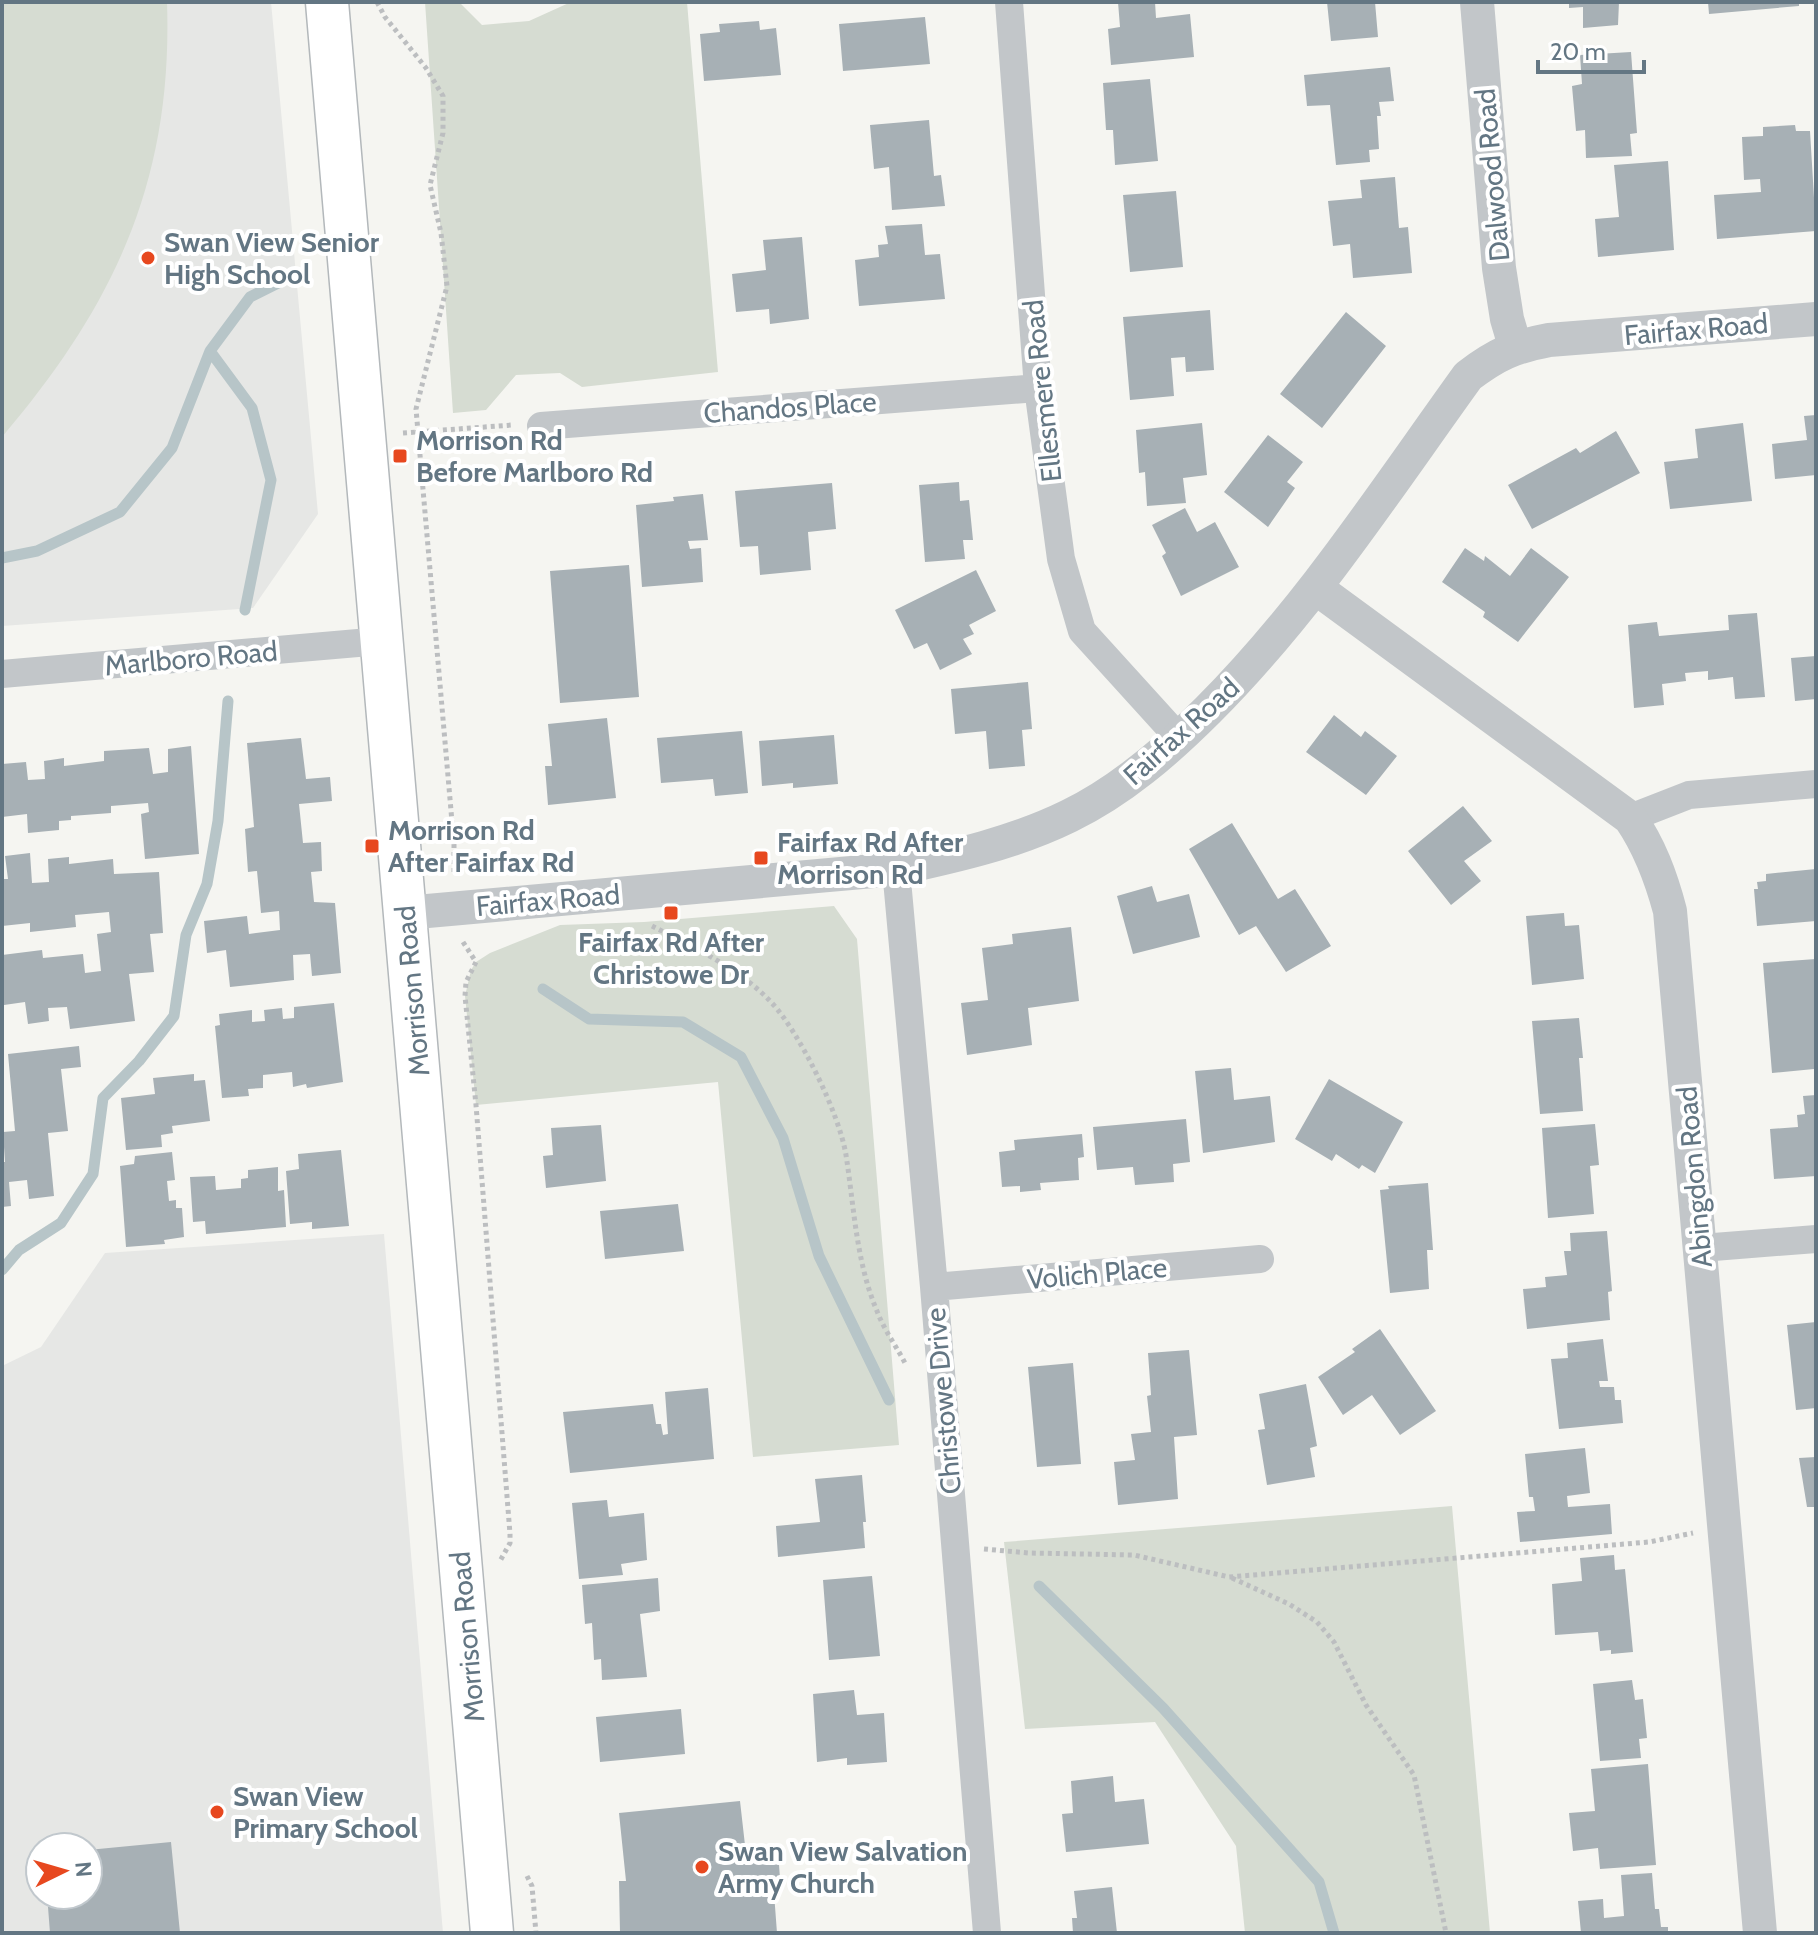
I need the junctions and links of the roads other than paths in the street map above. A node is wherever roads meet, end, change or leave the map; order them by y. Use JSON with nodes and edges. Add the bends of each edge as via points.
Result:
{"nodes":[{"id":1,"x":327,"y":2,"type":"edge"},
{"id":2,"x":1009,"y":2,"type":"edge"},
{"id":3,"x":1477,"y":2,"type":"edge"},
{"id":4,"x":1816,"y":319,"type":"edge"},
{"id":5,"x":1515,"y":346,"type":"junction"},
{"id":6,"x":1038,"y":388,"type":"junction"},
{"id":7,"x":541,"y":426,"type":"road end"},
{"id":8,"x":1316,"y":588,"type":"junction"},
{"id":9,"x":381,"y":641,"type":"junction"},
{"id":10,"x":2,"y":674,"type":"edge"},
{"id":11,"x":1180,"y":739,"type":"junction"},
{"id":12,"x":1816,"y":784,"type":"edge"},
{"id":13,"x":1630,"y":818,"type":"junction"},
{"id":14,"x":896,"y":869,"type":"junction"},
{"id":15,"x":405,"y":913,"type":"junction"},
{"id":16,"x":1816,"y":1239,"type":"edge"},
{"id":17,"x":1701,"y":1248,"type":"junction"},
{"id":18,"x":1260,"y":1259,"type":"dead end"},
{"id":19,"x":934,"y":1287,"type":"junction"},
{"id":20,"x":492,"y":1933,"type":"edge"},
{"id":21,"x":987,"y":1933,"type":"edge"},
{"id":22,"x":1760,"y":1933,"type":"edge"}],
"edges":[{"from":1,"to":9,"type":"main road","name":"Morrison Road"},
{"from":2,"to":6,"type":"street","name":"Ellesmere Road"},
{"from":3,"to":5,"type":"street","name":"Dalwood Road","via":[[1499,268]]},
{"from":4,"to":5,"type":"street","name":"Fairfax Road"},
{"from":5,"to":8,"type":"street","name":"Fairfax Road","via":[[1468,376]]},
{"from":6,"to":7,"type":"street","name":"Chandos Place"},
{"from":6,"to":11,"type":"street","name":"Ellesmere Road","via":[[1061,559],[1082,631]]},
{"from":8,"to":11,"type":"street","name":"Fairfax Road","via":[[1263,654]]},
{"from":8,"to":13,"type":"street","name":"Abingdon Road"},
{"from":9,"to":10,"type":"street","name":"Marlboro Road"},
{"from":9,"to":15,"type":"main road","name":"Morrison Road"},
{"from":11,"to":14,"type":"street","name":"Fairfax Road","via":[[1121,786],[1070,816],[1011,840]]},
{"from":12,"to":13,"type":"street","via":[[1689,795]]},
{"from":13,"to":17,"type":"street","name":"Abingdon Road","via":[[1660,873],[1670,911]]},
{"from":14,"to":15,"type":"street","name":"Fairfax Road"},
{"from":14,"to":19,"type":"street","name":"Christowe Drive"},
{"from":15,"to":20,"type":"main road","name":"Morrison Road"},
{"from":16,"to":17,"type":"street"},
{"from":17,"to":22,"type":"street","name":"Abingdon Road"},
{"from":18,"to":19,"type":"street","name":"Volich Place"},
{"from":19,"to":21,"type":"street","name":"Christowe Drive"}]}
